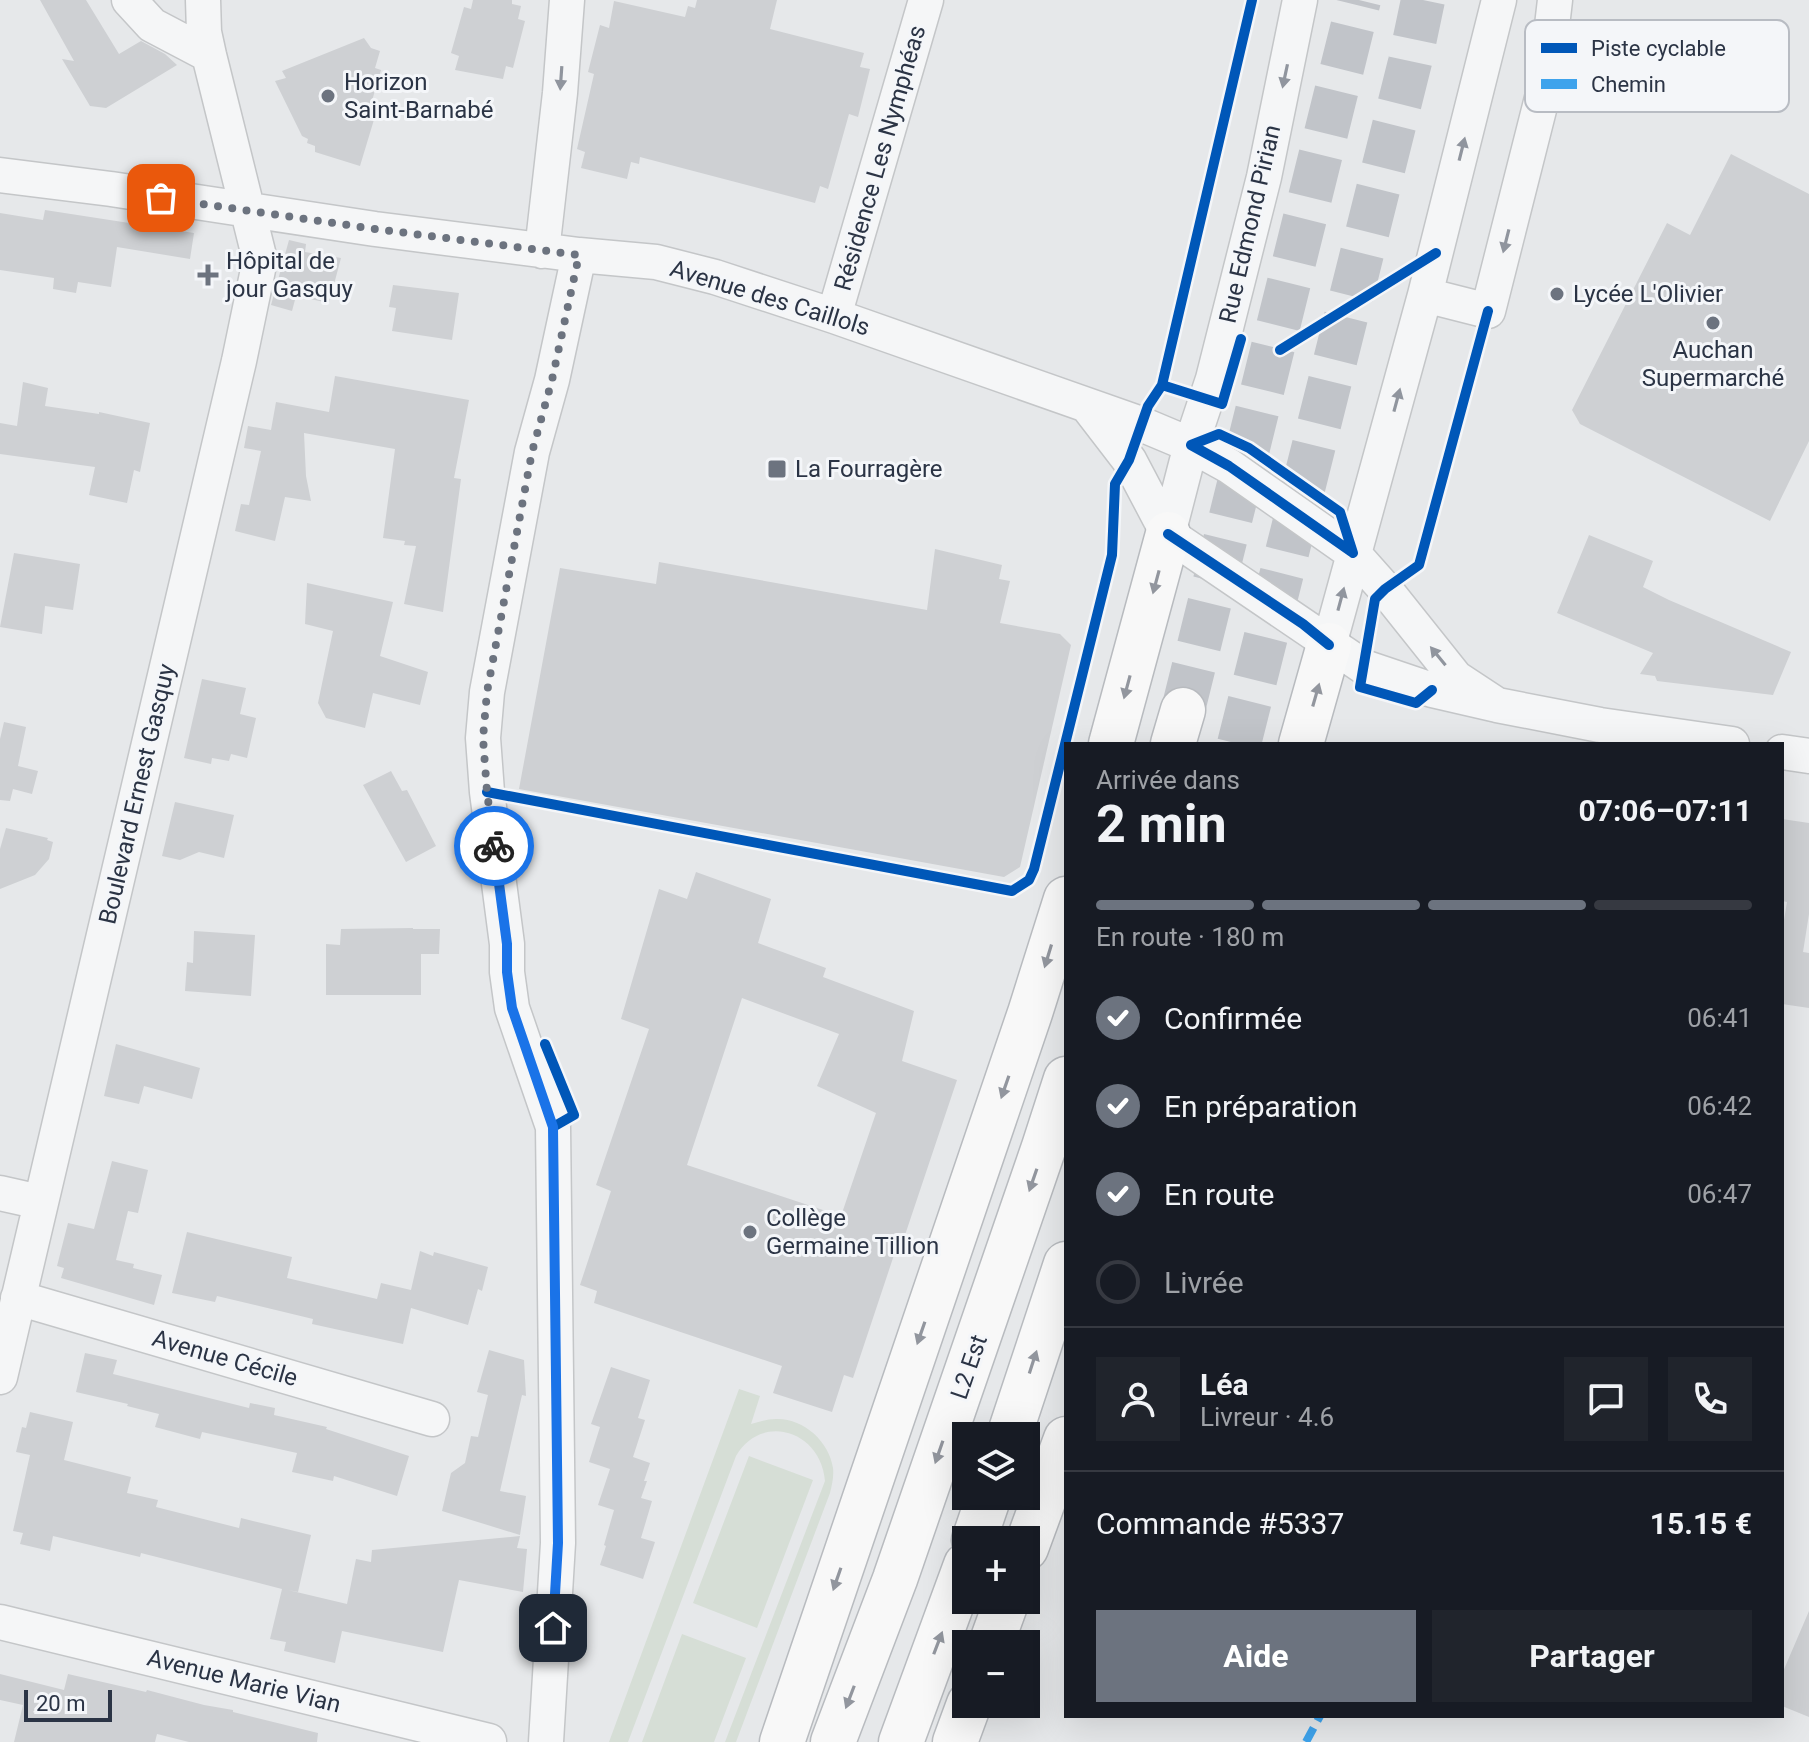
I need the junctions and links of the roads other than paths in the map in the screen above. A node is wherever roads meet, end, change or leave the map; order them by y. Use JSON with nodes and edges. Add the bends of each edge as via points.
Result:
{"nodes":[{"id":1,"x":129,"y":0,"type":"edge"},
{"id":2,"x":203,"y":0,"type":"edge"},
{"id":3,"x":567,"y":0,"type":"edge"},
{"id":4,"x":926,"y":0,"type":"edge"},
{"id":5,"x":1300,"y":0,"type":"edge"},
{"id":6,"x":1499,"y":0,"type":"edge"},
{"id":7,"x":1555,"y":0,"type":"edge"},
{"id":8,"x":1553,"y":20,"type":"edge"},
{"id":9,"x":209,"y":55,"type":"junction"},
{"id":10,"x":1538,"y":112,"type":"edge"},
{"id":11,"x":0,"y":175,"type":"edge"},
{"id":12,"x":249,"y":210,"type":"junction"},
{"id":13,"x":542,"y":251,"type":"junction"},
{"id":14,"x":579,"y":255,"type":"junction"},
{"id":15,"x":1425,"y":295,"type":"junction"},
{"id":16,"x":834,"y":316,"type":"junction"},
{"id":17,"x":1089,"y":408,"type":"junction"},
{"id":18,"x":1191,"y":445,"type":"junction"},
{"id":19,"x":1168,"y":534,"type":"junction"},
{"id":20,"x":1353,"y":553,"type":"junction"},
{"id":21,"x":1329,"y":645,"type":"junction"},
{"id":22,"x":1497,"y":705,"type":"junction"},
{"id":23,"x":1112,"y":742,"type":"edge"},
{"id":24,"x":1302,"y":742,"type":"edge"},
{"id":25,"x":1718,"y":742,"type":"edge"},
{"id":26,"x":1784,"y":752,"type":"edge"},
{"id":27,"x":1809,"y":756,"type":"edge"},
{"id":28,"x":1064,"y":905,"type":"edge"},
{"id":29,"x":1064,"y":1085,"type":"edge"},
{"id":30,"x":0,"y":1193,"type":"edge"},
{"id":31,"x":40,"y":1202,"type":"junction"},
{"id":32,"x":1064,"y":1270,"type":"edge"},
{"id":33,"x":18,"y":1298,"type":"junction"},
{"id":34,"x":0,"y":1377,"type":"edge"},
{"id":35,"x":432,"y":1419,"type":"dead end"},
{"id":36,"x":1014,"y":1422,"type":"edge"},
{"id":37,"x":1064,"y":1444,"type":"edge"},
{"id":38,"x":1034,"y":1526,"type":"edge"},
{"id":39,"x":952,"y":1603,"type":"edge"},
{"id":40,"x":0,"y":1622,"type":"edge"},
{"id":41,"x":964,"y":1718,"type":"edge"},
{"id":42,"x":489,"y":1741,"type":"edge"},
{"id":43,"x":546,"y":1742,"type":"edge"},
{"id":44,"x":782,"y":1742,"type":"edge"},
{"id":45,"x":833,"y":1742,"type":"edge"},
{"id":46,"x":901,"y":1742,"type":"edge"},
{"id":47,"x":955,"y":1742,"type":"edge"}],
"edges":[{"from":1,"to":9,"type":"street","via":[[152,25]]},
{"from":2,"to":9,"type":"street","name":"Boulevard Ernest Gasquy"},
{"from":3,"to":13,"type":"street","one_way":true},
{"from":4,"to":16,"type":"street","name":"Résidence Les Nymphéas"},
{"from":5,"to":18,"type":"street","name":"Rue Edmond Pirian","one_way":true,"via":[[1264,177]]},
{"from":15,"to":6,"type":"street","one_way":true},
{"from":7,"to":8,"type":"street","one_way":true},
{"from":9,"to":12,"type":"street","name":"Boulevard Ernest Gasquy"},
{"from":10,"to":15,"type":"street","one_way":true,"via":[[1488,311]]},
{"from":11,"to":12,"type":"street","name":"Avenue des Caillols"},
{"from":12,"to":13,"type":"street","name":"Avenue des Caillols"},
{"from":12,"to":31,"type":"street","name":"Boulevard Ernest Gasquy","via":[[259,270]]},
{"from":13,"to":14,"type":"street","name":"Avenue des Caillols"},
{"from":14,"to":16,"type":"street","name":"Avenue des Caillols","via":[[656,262],[707,274]]},
{"from":14,"to":43,"type":"street","via":[[532,452],[483,738],[512,1008],[553,1127],[558,1543]]},
{"from":20,"to":15,"type":"street","one_way":true},
{"from":16,"to":17,"type":"street","name":"Avenue des Caillols"},
{"from":17,"to":18,"type":"street","name":"Avenue des Caillols"},
{"from":17,"to":19,"type":"street","name":"Avenue des Caillols","via":[[1129,460]]},
{"from":18,"to":19,"type":"street"},
{"from":18,"to":20,"type":"street","name":"Avenue des Caillols"},
{"from":19,"to":21,"type":"street","name":"Avenue des Caillols"},
{"from":19,"to":23,"type":"highway","one_way":true},
{"from":21,"to":20,"type":"street","one_way":true},
{"from":22,"to":20,"type":"street","name":"Avenue des Caillols","one_way":true,"via":[[1456,678]]},
{"from":21,"to":22,"type":"street","name":"Avenue des Caillols","via":[[1364,667]]},
{"from":24,"to":21,"type":"highway","one_way":true},
{"from":22,"to":25,"type":"street","name":"Avenue des Caillols"},
{"from":26,"to":27,"type":"street"},
{"from":28,"to":44,"type":"highway","one_way":true},
{"from":29,"to":45,"type":"highway","name":"L2 Est","one_way":true,"via":[[895,1579]]},
{"from":30,"to":31,"type":"street"},
{"from":31,"to":33,"type":"street","name":"Boulevard Ernest Gasquy"},
{"from":36,"to":32,"type":"highway","one_way":true},
{"from":33,"to":34,"type":"street","name":"Boulevard Ernest Gasquy"},
{"from":33,"to":35,"type":"street","name":"Avenue Cécile"},
{"from":37,"to":38,"type":"highway"},
{"from":46,"to":39,"type":"highway","one_way":true},
{"from":40,"to":42,"type":"street","name":"Avenue Marie Vian"},
{"from":41,"to":47,"type":"highway"}]}
